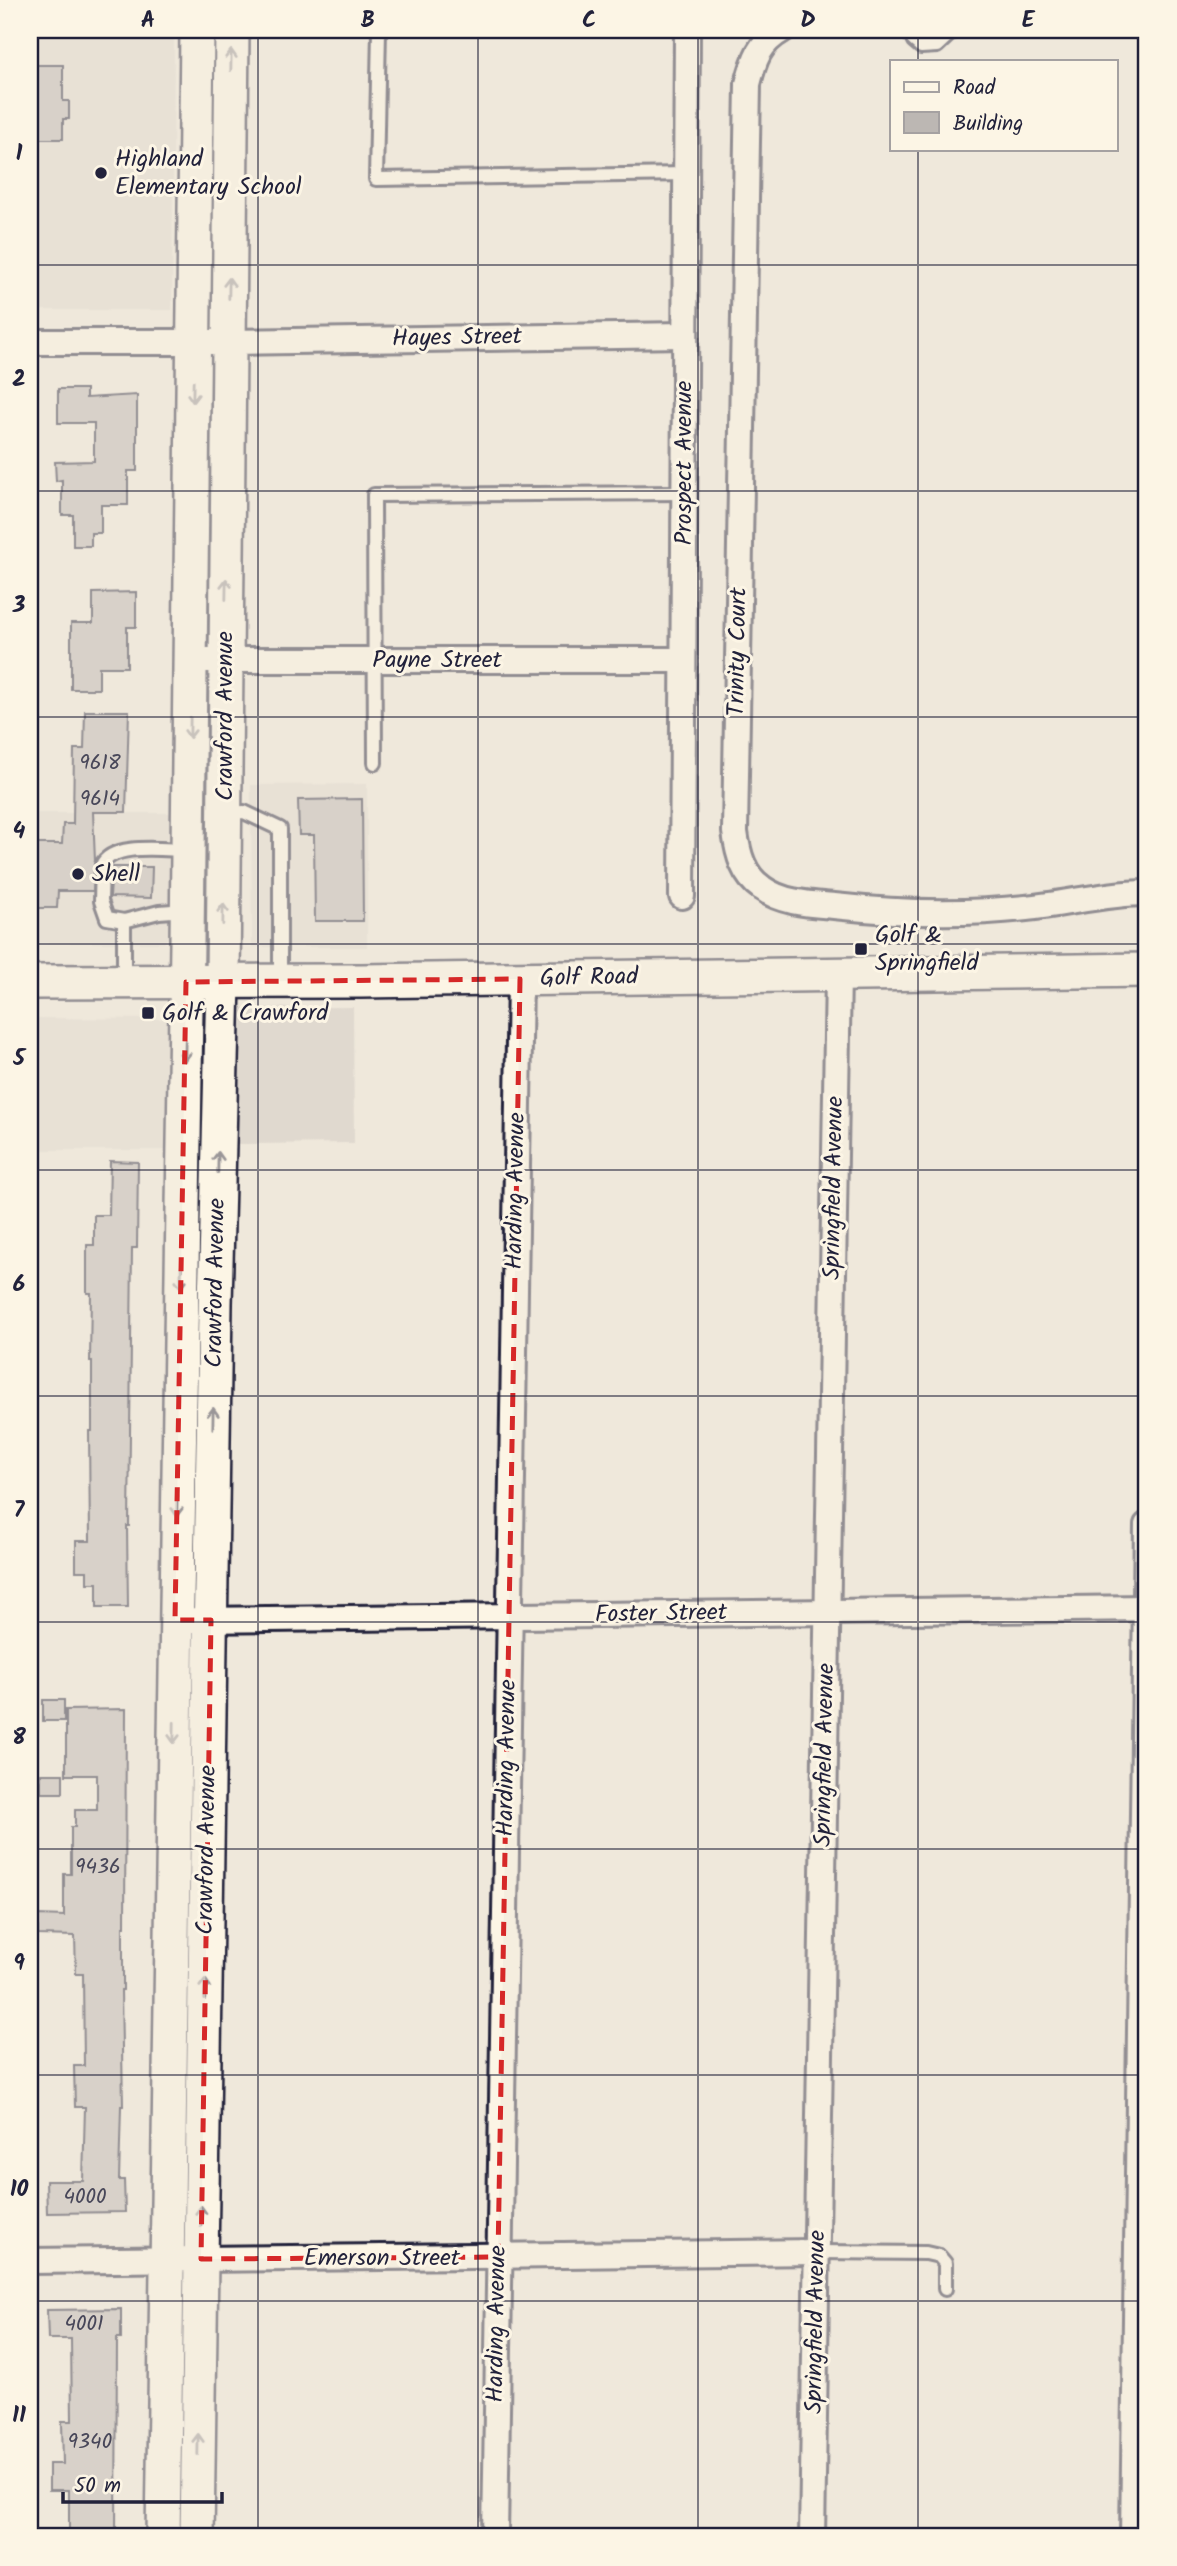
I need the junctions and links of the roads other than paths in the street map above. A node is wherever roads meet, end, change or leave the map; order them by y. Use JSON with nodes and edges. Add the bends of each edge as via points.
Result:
{"nodes":[{"id":1,"x":197,"y":30,"type":"edge"},
{"id":2,"x":232,"y":30,"type":"edge"},
{"id":3,"x":379,"y":30,"type":"edge"},
{"id":4,"x":687,"y":30,"type":"edge"},
{"id":5,"x":782,"y":30,"type":"edge"},
{"id":6,"x":909,"y":30,"type":"edge"},
{"id":7,"x":954,"y":30,"type":"edge"},
{"id":8,"x":1145,"y":30,"type":"edge"},
{"id":9,"x":1147,"y":39,"type":"edge"},
{"id":10,"x":686,"y":174,"type":"junction"},
{"id":11,"x":685,"y":335,"type":"junction"},
{"id":12,"x":30,"y":342,"type":"edge"},
{"id":13,"x":194,"y":342,"type":"junction"},
{"id":14,"x":229,"y":342,"type":"junction"},
{"id":15,"x":684,"y":493,"type":"junction"},
{"id":16,"x":191,"y":660,"type":"junction"},
{"id":17,"x":226,"y":660,"type":"junction"},
{"id":18,"x":374,"y":660,"type":"junction"},
{"id":19,"x":683,"y":660,"type":"junction"},
{"id":20,"x":375,"y":764,"type":"dead end"},
{"id":21,"x":225,"y":813,"type":"junction"},
{"id":22,"x":188,"y":850,"type":"junction"},
{"id":23,"x":1147,"y":893,"type":"edge"},
{"id":24,"x":682,"y":896,"type":"dead end"},
{"id":25,"x":187,"y":910,"type":"junction"},
{"id":26,"x":124,"y":921,"type":"junction"},
{"id":27,"x":1147,"y":970,"type":"edge"},
{"id":28,"x":838,"y":974,"type":"junction"},
{"id":29,"x":520,"y":979,"type":"junction"},
{"id":30,"x":30,"y":982,"type":"edge"},
{"id":31,"x":124,"y":982,"type":"junction"},
{"id":32,"x":186,"y":982,"type":"junction"},
{"id":33,"x":223,"y":982,"type":"junction"},
{"id":34,"x":280,"y":982,"type":"junction"},
{"id":35,"x":1147,"y":1525,"type":"edge"},
{"id":36,"x":1147,"y":1608,"type":"edge"},
{"id":37,"x":827,"y":1612,"type":"junction"},
{"id":38,"x":509,"y":1616,"type":"junction"},
{"id":39,"x":175,"y":1620,"type":"junction"},
{"id":40,"x":211,"y":1620,"type":"junction"},
{"id":41,"x":818,"y":2252,"type":"junction"},
{"id":42,"x":498,"y":2257,"type":"junction"},
{"id":43,"x":167,"y":2259,"type":"junction"},
{"id":44,"x":201,"y":2259,"type":"junction"},
{"id":45,"x":30,"y":2261,"type":"edge"},
{"id":46,"x":945,"y":2289,"type":"dead end"},
{"id":47,"x":163,"y":2536,"type":"edge"},
{"id":48,"x":197,"y":2536,"type":"edge"},
{"id":49,"x":495,"y":2536,"type":"edge"},
{"id":50,"x":812,"y":2536,"type":"edge"},
{"id":51,"x":1133,"y":2536,"type":"edge"}],
"edges":[{"from":1,"to":13,"type":"main road","name":"Crawford Avenue"},
{"from":14,"to":2,"type":"main road","name":"Crawford Avenue","one_way":true},
{"from":3,"to":10,"type":"lane","via":[[376,178]]},
{"from":4,"to":10,"type":"street","name":"Prospect Avenue"},
{"from":5,"to":23,"type":"street","name":"Trinity Court","via":[[762,44],[748,84],[735,832],[743,865],[749,877],[780,897],[856,909],[964,912]]},
{"from":6,"to":7,"type":"lane","via":[[921,47],[937,46]]},
{"from":8,"to":9,"type":"lane"},
{"from":10,"to":11,"type":"street","name":"Prospect Avenue"},
{"from":11,"to":14,"type":"street","name":"Hayes Street"},
{"from":11,"to":15,"type":"street","name":"Prospect Avenue"},
{"from":12,"to":13,"type":"street"},
{"from":13,"to":14,"type":"street"},
{"from":13,"to":16,"type":"main road","name":"Crawford Avenue","one_way":true},
{"from":17,"to":14,"type":"main road","name":"Crawford Avenue","one_way":true},
{"from":15,"to":18,"type":"lane","via":[[374,495]]},
{"from":15,"to":19,"type":"street","name":"Prospect Avenue"},
{"from":16,"to":17,"type":"street","name":"Payne Street"},
{"from":16,"to":22,"type":"main road","name":"Crawford Avenue","one_way":true},
{"from":17,"to":18,"type":"street","name":"Payne Street"},
{"from":17,"to":21,"type":"main road","name":"Crawford Avenue"},
{"from":18,"to":19,"type":"street","name":"Payne Street"},
{"from":18,"to":20,"type":"lane"},
{"from":19,"to":24,"type":"street","name":"Prospect Avenue"},
{"from":33,"to":21,"type":"main road","name":"Crawford Avenue","one_way":true},
{"from":21,"to":34,"type":"lane","via":[[244,812],[280,829]]},
{"from":22,"to":25,"type":"main road","name":"Crawford Avenue"},
{"from":22,"to":26,"type":"lane","via":[[110,854],[102,865],[101,901],[107,918]]},
{"from":25,"to":26,"type":"lane"},
{"from":25,"to":32,"type":"main road","name":"Crawford Avenue"},
{"from":26,"to":31,"type":"lane"},
{"from":27,"to":28,"type":"main road","name":"Golf Road"},
{"from":28,"to":29,"type":"main road","name":"Golf Road"},
{"from":28,"to":37,"type":"street","name":"Springfield Avenue"},
{"from":29,"to":34,"type":"main road","name":"Golf Road"},
{"from":29,"to":38,"type":"street","name":"Harding Avenue"},
{"from":30,"to":31,"type":"main road","name":"Golf Road"},
{"from":31,"to":32,"type":"main road","name":"Golf Road"},
{"from":32,"to":33,"type":"main road","name":"Golf Road"},
{"from":32,"to":39,"type":"main road","name":"Crawford Avenue","one_way":true},
{"from":33,"to":34,"type":"main road","name":"Golf Road"},
{"from":40,"to":33,"type":"main road","name":"Crawford Avenue","one_way":true},
{"from":35,"to":36,"type":"street"},
{"from":36,"to":37,"type":"street","name":"Foster Street"},
{"from":36,"to":51,"type":"street"},
{"from":37,"to":38,"type":"street","name":"Foster Street"},
{"from":37,"to":41,"type":"street","name":"Springfield Avenue"},
{"from":38,"to":40,"type":"street","name":"Foster Street"},
{"from":38,"to":42,"type":"street","name":"Harding Avenue"},
{"from":39,"to":40,"type":"street","name":"Foster Street"},
{"from":39,"to":43,"type":"main road","name":"Crawford Avenue","one_way":true},
{"from":44,"to":40,"type":"main road","name":"Crawford Avenue","one_way":true},
{"from":41,"to":42,"type":"street","name":"Emerson Street"},
{"from":41,"to":46,"type":"lane","via":[[939,2256],[945,2263]]},
{"from":41,"to":50,"type":"street","name":"Springfield Avenue"},
{"from":42,"to":44,"type":"street","name":"Emerson Street"},
{"from":42,"to":49,"type":"street","name":"Harding Avenue"},
{"from":43,"to":44,"type":"street","name":"Emerson Street"},
{"from":43,"to":45,"type":"street","name":"Emerson Street"},
{"from":43,"to":47,"type":"main road","name":"Crawford Avenue"},
{"from":48,"to":44,"type":"main road","name":"Crawford Avenue","one_way":true}]}
